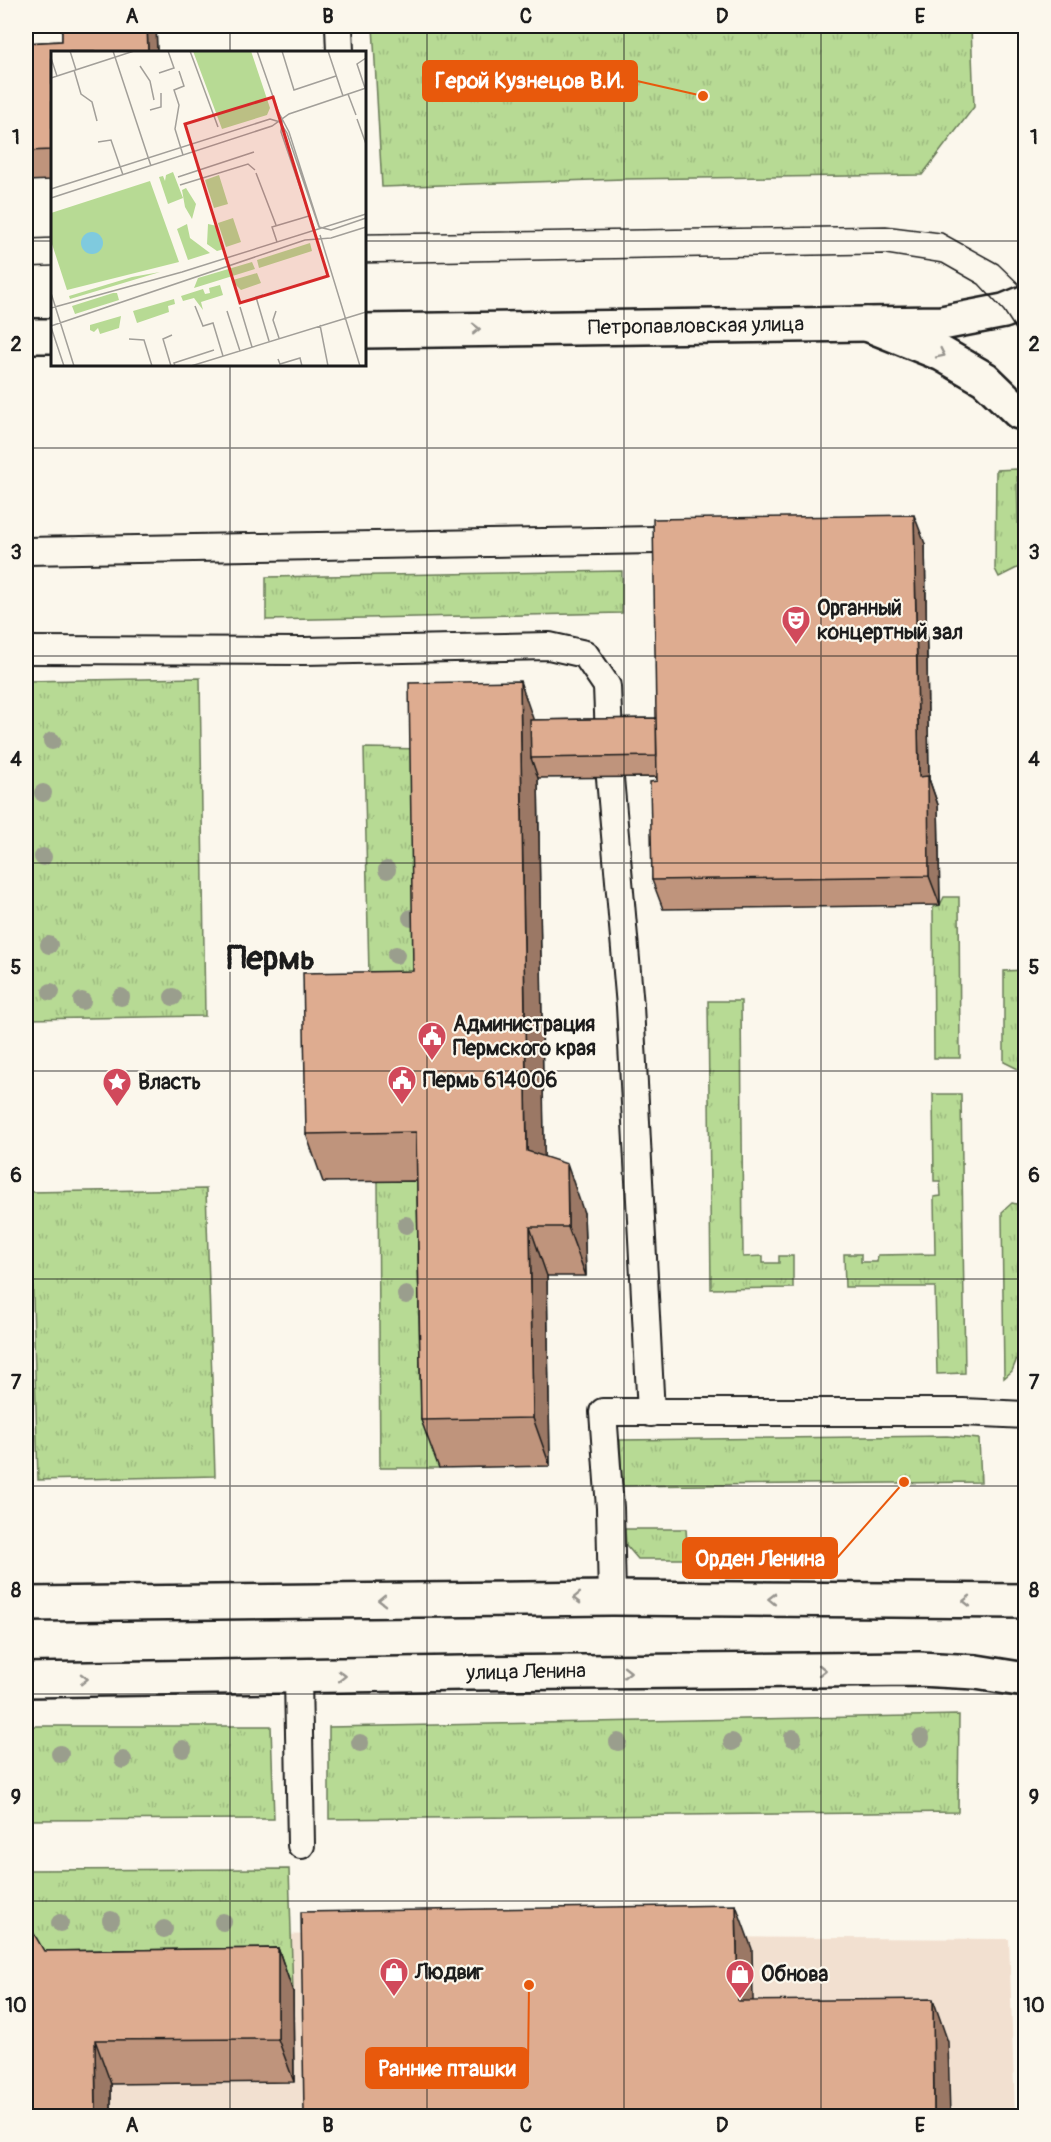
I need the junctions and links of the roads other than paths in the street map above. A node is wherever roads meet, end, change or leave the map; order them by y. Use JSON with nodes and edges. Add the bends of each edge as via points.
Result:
{"nodes":[{"id":1,"x":339,"y":26,"type":"edge"},
{"id":2,"x":340,"y":51,"type":"edge"},
{"id":3,"x":1026,"y":302,"type":"edge"},
{"id":4,"x":867,"y":324,"type":"junction"},
{"id":5,"x":366,"y":331,"type":"edge"},
{"id":6,"x":26,"y":336,"type":"edge"},
{"id":7,"x":51,"y":336,"type":"edge"},
{"id":8,"x":1024,"y":415,"type":"edge"},
{"id":9,"x":656,"y":540,"type":"edge"},
{"id":10,"x":26,"y":551,"type":"edge"},
{"id":11,"x":26,"y":650,"type":"edge"},
{"id":12,"x":609,"y":739,"type":"edge"},
{"id":13,"x":610,"y":778,"type":"edge"},
{"id":14,"x":651,"y":1413,"type":"junction"},
{"id":15,"x":1026,"y":1415,"type":"edge"},
{"id":16,"x":612,"y":1598,"type":"junction"},
{"id":17,"x":1026,"y":1600,"type":"edge"},
{"id":18,"x":26,"y":1604,"type":"edge"},
{"id":19,"x":298,"y":1677,"type":"junction"},
{"id":20,"x":26,"y":1680,"type":"edge"},
{"id":21,"x":1026,"y":1680,"type":"edge"},
{"id":22,"x":301,"y":1845,"type":"dead end"}],
"edges":[{"from":1,"to":2,"type":"lane"},
{"from":3,"to":4,"type":"main road","name":"Петропавловская улица","via":[[1004,311],[942,323]]},
{"from":5,"to":4,"type":"main road","name":"Петропавловская улица","one_way":true},
{"from":4,"to":8,"type":"main road","one_way":true,"via":[[942,354],[985,379]]},
{"from":6,"to":7,"type":"main road"},
{"from":9,"to":10,"type":"lane"},
{"from":11,"to":12,"type":"lane","via":[[304,651],[549,646],[585,654],[607,686]]},
{"from":13,"to":14,"type":"lane","via":[[630,1006]]},
{"from":14,"to":15,"type":"lane"},
{"from":14,"to":16,"type":"lane","via":[[603,1412]]},
{"from":17,"to":16,"type":"main road","one_way":true},
{"from":16,"to":18,"type":"main road","one_way":true},
{"from":20,"to":19,"type":"main road","name":"улица Ленина","one_way":true},
{"from":19,"to":21,"type":"main road","name":"улица Ленина","one_way":true,"via":[[919,1669]]},
{"from":19,"to":22,"type":"lane"}]}
